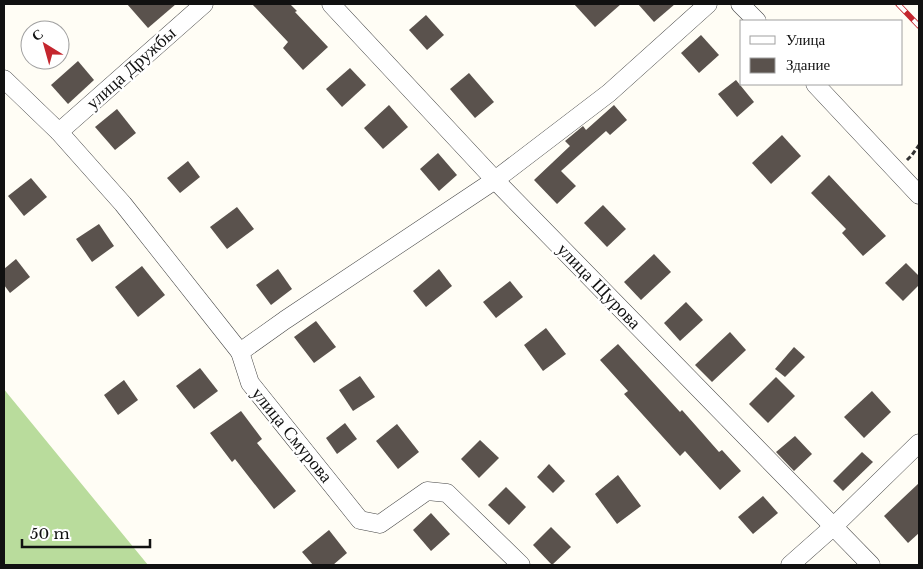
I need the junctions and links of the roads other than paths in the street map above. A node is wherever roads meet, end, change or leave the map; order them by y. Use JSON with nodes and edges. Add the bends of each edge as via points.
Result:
{"nodes":[{"id":1,"x":204,"y":4,"type":"edge"},
{"id":2,"x":331,"y":4,"type":"edge"},
{"id":3,"x":708,"y":4,"type":"edge"},
{"id":4,"x":740,"y":4,"type":"edge"},
{"id":5,"x":755,"y":20,"type":"edge"},
{"id":6,"x":4,"y":78,"type":"edge"},
{"id":7,"x":816,"y":85,"type":"edge"},
{"id":8,"x":59,"y":132,"type":"junction"},
{"id":9,"x":495,"y":180,"type":"junction"},
{"id":10,"x":919,"y":194,"type":"edge"},
{"id":11,"x":240,"y":352,"type":"junction"},
{"id":12,"x":919,"y":443,"type":"edge"},
{"id":13,"x":834,"y":526,"type":"junction"},
{"id":14,"x":521,"y":565,"type":"edge"},
{"id":15,"x":790,"y":565,"type":"edge"},
{"id":16,"x":871,"y":565,"type":"edge"}],
"edges":[{"from":1,"to":8,"type":"street","name":"улица Дружбы"},
{"from":2,"to":9,"type":"street","name":"улица Щурова"},
{"from":3,"to":9,"type":"street","via":[[609,93]]},
{"from":4,"to":5,"type":"street"},
{"from":6,"to":8,"type":"street","name":"улица Смурова"},
{"from":7,"to":10,"type":"street"},
{"from":8,"to":11,"type":"street","name":"улица Смурова","via":[[122,204]]},
{"from":9,"to":11,"type":"street"},
{"from":9,"to":13,"type":"street","name":"улица Щурова"},
{"from":11,"to":14,"type":"street","name":"улица Смурова","via":[[250,383],[360,520],[380,524],[428,491],[447,492]]},
{"from":12,"to":13,"type":"street"},
{"from":13,"to":15,"type":"street"},
{"from":13,"to":16,"type":"street","name":"улица Щурова"}]}
